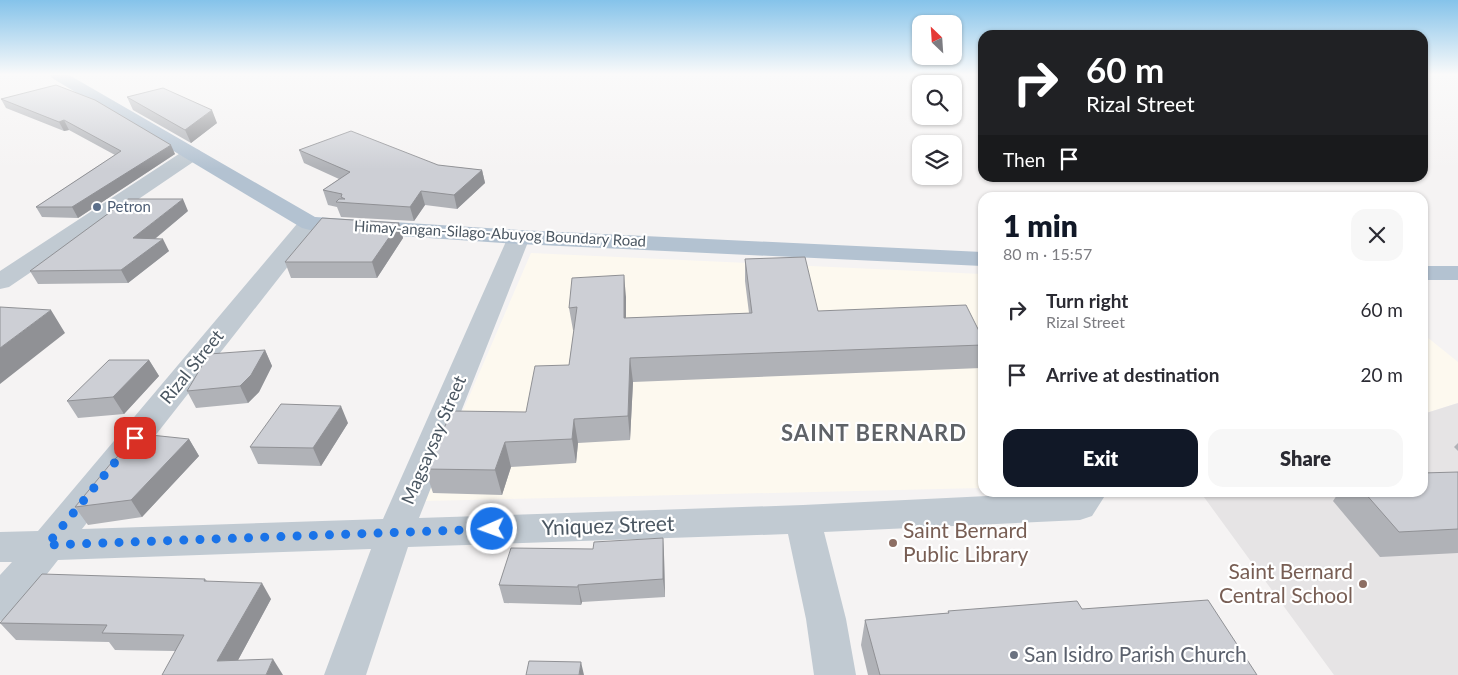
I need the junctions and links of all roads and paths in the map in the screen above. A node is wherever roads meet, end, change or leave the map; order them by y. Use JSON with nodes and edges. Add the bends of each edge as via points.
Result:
{"nodes":[{"id":1,"x":111,"y":106,"type":"edge"},
{"id":2,"x":192,"y":154,"type":"junction"},
{"id":3,"x":310,"y":223,"type":"junction"},
{"id":4,"x":519,"y":237,"type":"junction"},
{"id":5,"x":978,"y":259,"type":"edge"},
{"id":6,"x":1428,"y":273,"type":"edge"},
{"id":7,"x":1458,"y":273,"type":"edge"},
{"id":8,"x":0,"y":282,"type":"edge"},
{"id":9,"x":1087,"y":497,"type":"edge"},
{"id":10,"x":803,"y":519,"type":"junction"},
{"id":11,"x":396,"y":532,"type":"junction"},
{"id":12,"x":47,"y":545,"type":"junction"},
{"id":13,"x":0,"y":547,"type":"edge"},
{"id":14,"x":0,"y":604,"type":"edge"},
{"id":15,"x":345,"y":675,"type":"edge"},
{"id":16,"x":835,"y":675,"type":"edge"}],
"edges":[{"from":1,"to":2,"type":"main road","name":"Himay-angan-Silago-Abuyog Boundary Road"},
{"from":2,"to":3,"type":"main road","name":"Himay-angan-Silago-Abuyog Boundary Road"},
{"from":2,"to":8,"type":"street"},
{"from":3,"to":4,"type":"main road","name":"Himay-angan-Silago-Abuyog Boundary Road"},
{"from":3,"to":12,"type":"street","name":"Rizal Street"},
{"from":4,"to":5,"type":"main road","name":"Himay-angan-Silago-Abuyog Boundary Road"},
{"from":4,"to":11,"type":"street","name":"Magsaysay Street"},
{"from":6,"to":7,"type":"main road"},
{"from":9,"to":10,"type":"street","name":"Yniquez Street","via":[[1080,506]]},
{"from":10,"to":11,"type":"street","name":"Yniquez Street"},
{"from":10,"to":16,"type":"street"},
{"from":11,"to":12,"type":"street","name":"Yniquez Street"},
{"from":11,"to":15,"type":"street","name":"Magsaysay Street"},
{"from":12,"to":13,"type":"street","name":"Yniquez Street"},
{"from":12,"to":14,"type":"street","name":"Rizal Street"}]}
